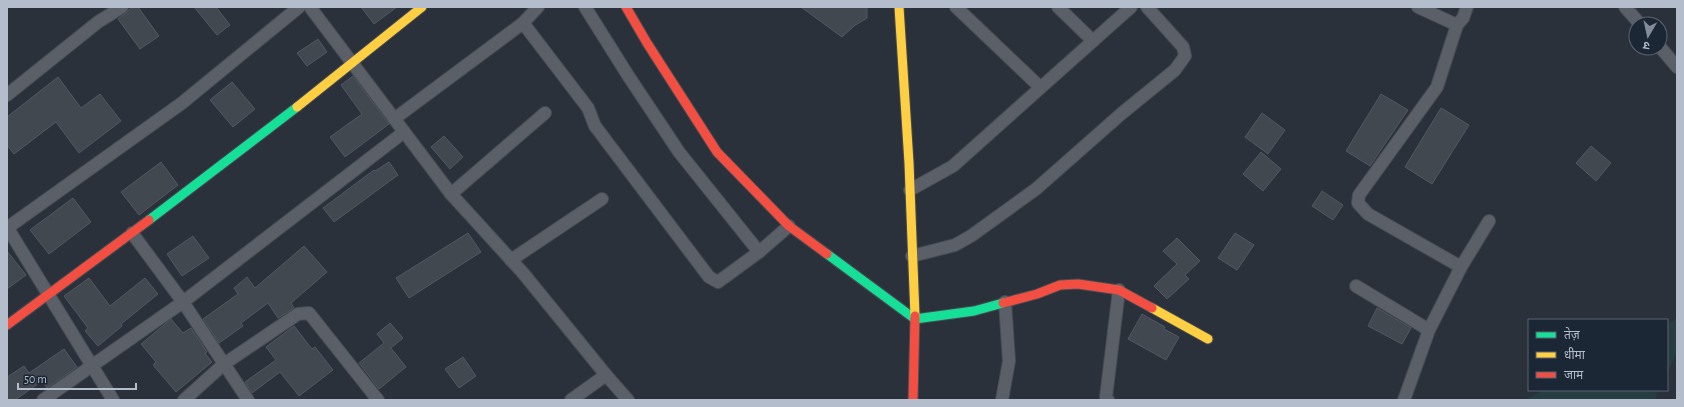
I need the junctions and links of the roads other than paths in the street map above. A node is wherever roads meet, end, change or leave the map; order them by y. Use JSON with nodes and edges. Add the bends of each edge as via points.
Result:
{"nodes":[{"id":1,"x":122,"y":7,"type":"edge"},
{"id":2,"x":299,"y":7,"type":"edge"},
{"id":3,"x":310,"y":7,"type":"edge"},
{"id":4,"x":422,"y":7,"type":"edge"},
{"id":5,"x":538,"y":7,"type":"edge"},
{"id":6,"x":585,"y":7,"type":"edge"},
{"id":7,"x":626,"y":7,"type":"edge"},
{"id":8,"x":899,"y":7,"type":"edge"},
{"id":9,"x":956,"y":7,"type":"edge"},
{"id":10,"x":1058,"y":7,"type":"edge"},
{"id":11,"x":1131,"y":7,"type":"edge"},
{"id":12,"x":1148,"y":7,"type":"edge"},
{"id":13,"x":1418,"y":7,"type":"edge"},
{"id":14,"x":1467,"y":7,"type":"edge"},
{"id":15,"x":1625,"y":7,"type":"edge"},
{"id":16,"x":1633,"y":16,"type":"edge"},
{"id":17,"x":523,"y":23,"type":"junction"},
{"id":18,"x":1457,"y":25,"type":"junction"},
{"id":19,"x":1093,"y":40,"type":"junction"},
{"id":20,"x":1668,"y":53,"type":"edge"},
{"id":21,"x":353,"y":64,"type":"junction"},
{"id":22,"x":1677,"y":67,"type":"edge"},
{"id":23,"x":1040,"y":87,"type":"junction"},
{"id":24,"x":7,"y":95,"type":"edge"},
{"id":25,"x":545,"y":113,"type":"dead end"},
{"id":26,"x":394,"y":119,"type":"junction"},
{"id":27,"x":404,"y":132,"type":"junction"},
{"id":28,"x":910,"y":190,"type":"junction"},
{"id":29,"x":451,"y":194,"type":"junction"},
{"id":30,"x":602,"y":199,"type":"dead end"},
{"id":31,"x":1489,"y":221,"type":"dead end"},
{"id":32,"x":790,"y":226,"type":"junction"},
{"id":33,"x":7,"y":228,"type":"edge"},
{"id":34,"x":132,"y":233,"type":"junction"},
{"id":35,"x":759,"y":252,"type":"junction"},
{"id":36,"x":912,"y":256,"type":"junction"},
{"id":37,"x":511,"y":260,"type":"junction"},
{"id":38,"x":1461,"y":267,"type":"junction"},
{"id":39,"x":1356,"y":286,"type":"dead end"},
{"id":40,"x":1119,"y":290,"type":"junction"},
{"id":41,"x":48,"y":294,"type":"junction"},
{"id":42,"x":183,"y":302,"type":"junction"},
{"id":43,"x":1005,"y":302,"type":"junction"},
{"id":44,"x":914,"y":319,"type":"junction"},
{"id":45,"x":7,"y":325,"type":"edge"},
{"id":46,"x":1428,"y":330,"type":"junction"},
{"id":47,"x":1208,"y":339,"type":"dead end"},
{"id":48,"x":224,"y":364,"type":"junction"},
{"id":49,"x":92,"y":366,"type":"junction"},
{"id":50,"x":606,"y":376,"type":"junction"},
{"id":51,"x":43,"y":400,"type":"edge"},
{"id":52,"x":113,"y":400,"type":"edge"},
{"id":53,"x":184,"y":400,"type":"edge"},
{"id":54,"x":248,"y":400,"type":"edge"},
{"id":55,"x":378,"y":400,"type":"edge"},
{"id":56,"x":571,"y":400,"type":"edge"},
{"id":57,"x":628,"y":400,"type":"edge"},
{"id":58,"x":913,"y":400,"type":"edge"},
{"id":59,"x":1002,"y":400,"type":"edge"},
{"id":60,"x":1108,"y":400,"type":"edge"},
{"id":61,"x":1404,"y":400,"type":"edge"}],
"edges":[{"from":1,"to":24,"type":"street","via":[[98,22]]},
{"from":2,"to":33,"type":"street","via":[[182,103]]},
{"from":3,"to":21,"type":"street"},
{"from":4,"to":21,"type":"street"},
{"from":5,"to":17,"type":"street"},
{"from":6,"to":35,"type":"street","via":[[678,152]]},
{"from":7,"to":32,"type":"street","via":[[717,152]]},
{"from":8,"to":28,"type":"street"},
{"from":9,"to":23,"type":"street"},
{"from":10,"to":19,"type":"street"},
{"from":11,"to":19,"type":"street"},
{"from":12,"to":36,"type":"street","via":[[1183,47],[1184,56],[1175,70],[1120,114],[1036,189],[971,236],[955,245]]},
{"from":13,"to":18,"type":"street"},
{"from":14,"to":18,"type":"street"},
{"from":15,"to":16,"type":"street"},
{"from":17,"to":26,"type":"street"},
{"from":17,"to":35,"type":"street","via":[[588,108],[595,126],[709,277],[718,282]]},
{"from":18,"to":38,"type":"street","via":[[1437,87],[1359,195],[1358,202],[1368,214]]},
{"from":19,"to":23,"type":"street"},
{"from":20,"to":22,"type":"street"},
{"from":21,"to":26,"type":"street"},
{"from":21,"to":34,"type":"street"},
{"from":23,"to":28,"type":"street","via":[[953,166]]},
{"from":25,"to":29,"type":"street"},
{"from":26,"to":27,"type":"street"},
{"from":27,"to":29,"type":"street"},
{"from":27,"to":42,"type":"street"},
{"from":28,"to":36,"type":"street"},
{"from":29,"to":37,"type":"street"},
{"from":30,"to":37,"type":"street"},
{"from":31,"to":38,"type":"street"},
{"from":32,"to":35,"type":"street"},
{"from":32,"to":44,"type":"street"},
{"from":33,"to":41,"type":"street"},
{"from":34,"to":41,"type":"street"},
{"from":34,"to":42,"type":"street"},
{"from":36,"to":44,"type":"street"},
{"from":37,"to":50,"type":"street"},
{"from":38,"to":46,"type":"street"},
{"from":39,"to":46,"type":"street"},
{"from":40,"to":43,"type":"street","via":[[1078,284],[1060,285]]},
{"from":40,"to":47,"type":"street"},
{"from":40,"to":60,"type":"street","via":[[1106,398]]},
{"from":41,"to":45,"type":"street"},
{"from":41,"to":49,"type":"street"},
{"from":42,"to":48,"type":"street"},
{"from":42,"to":49,"type":"street"},
{"from":43,"to":44,"type":"street","via":[[974,311]]},
{"from":43,"to":59,"type":"street","via":[[1009,361]]},
{"from":44,"to":58,"type":"street"},
{"from":46,"to":61,"type":"street"},
{"from":48,"to":53,"type":"street"},
{"from":48,"to":54,"type":"street"},
{"from":48,"to":55,"type":"street","via":[[298,314],[309,313]]},
{"from":49,"to":51,"type":"street"},
{"from":49,"to":52,"type":"street"},
{"from":50,"to":56,"type":"street"},
{"from":50,"to":57,"type":"street"}]}
